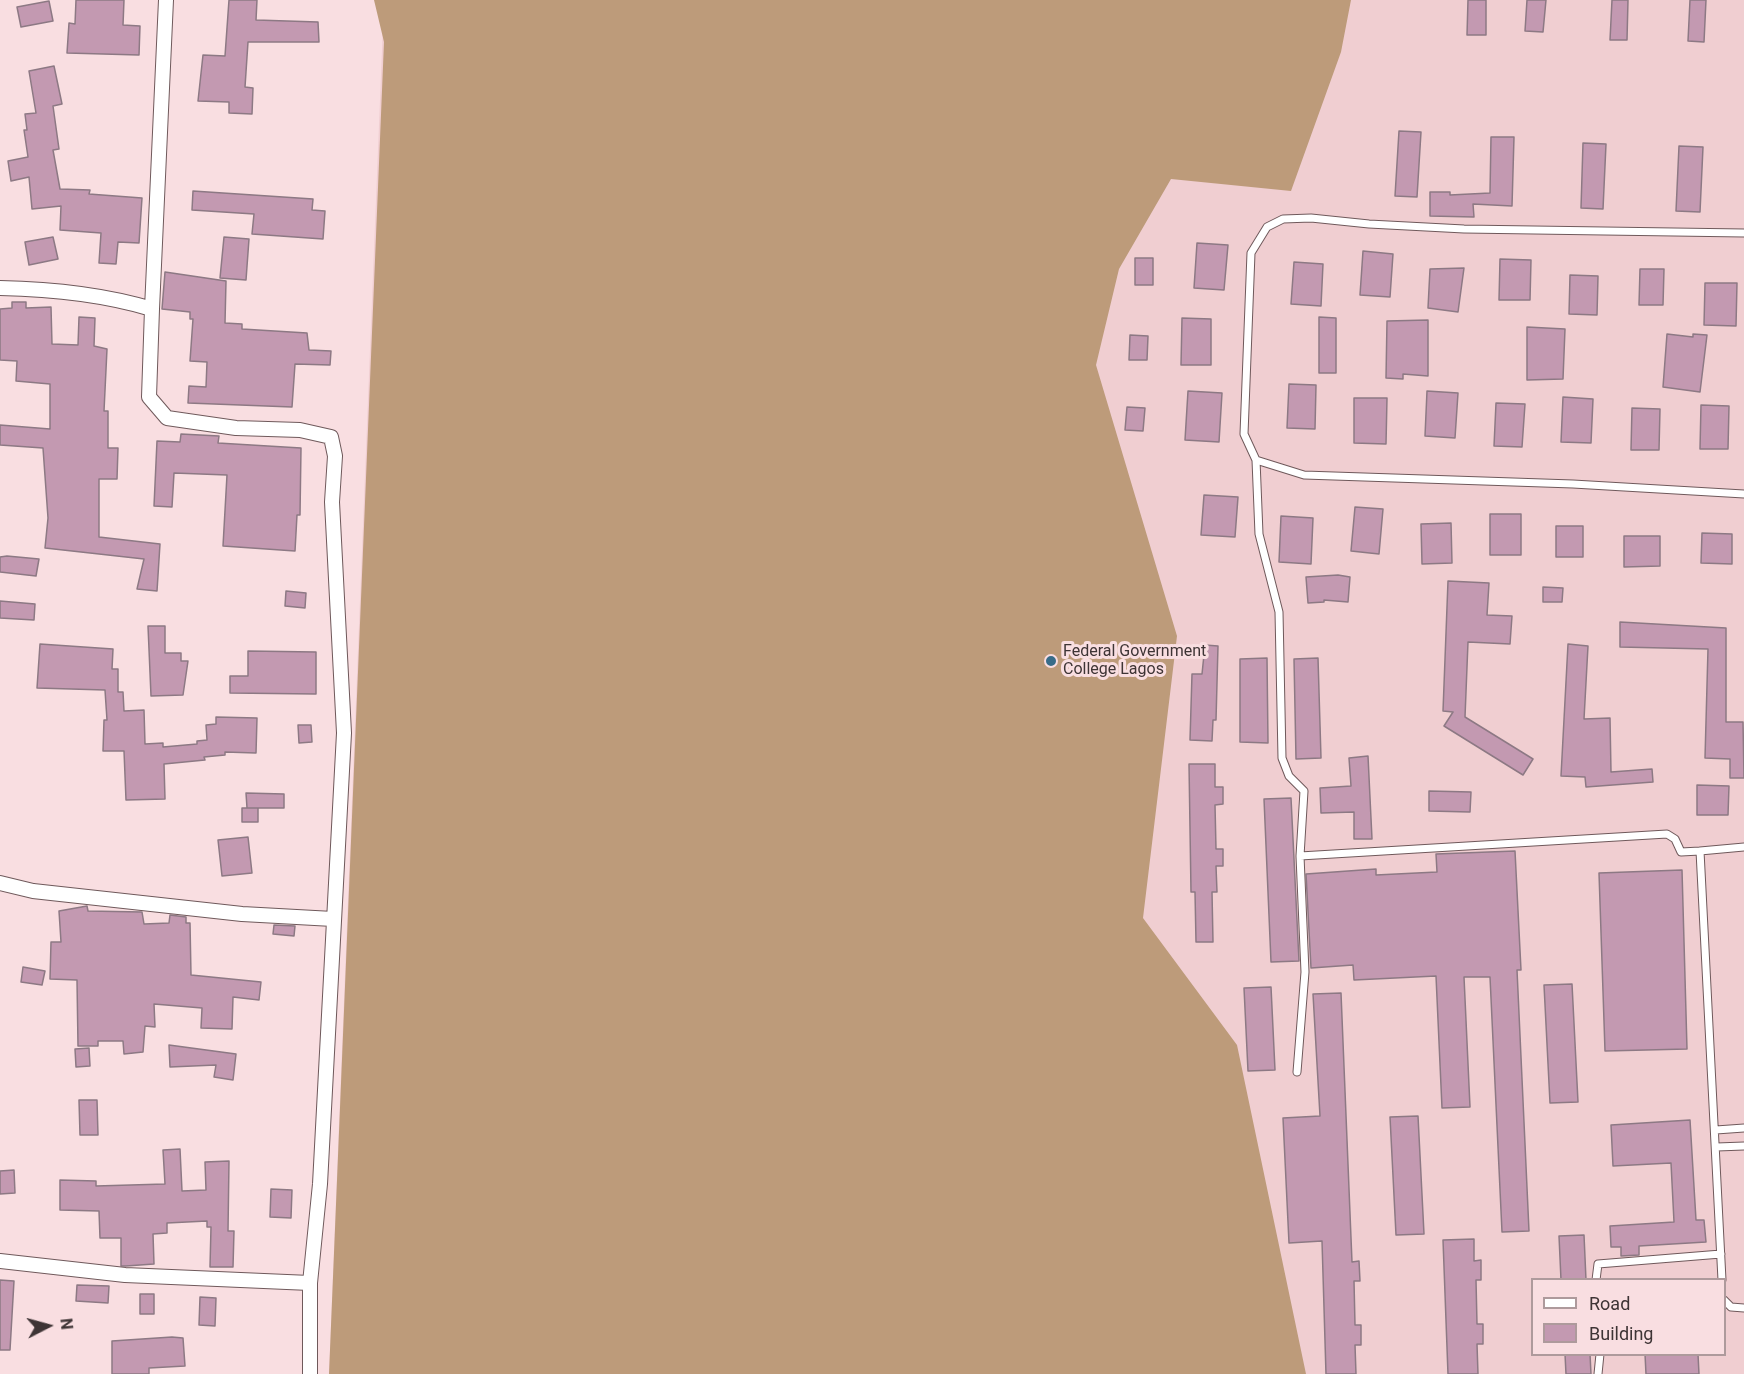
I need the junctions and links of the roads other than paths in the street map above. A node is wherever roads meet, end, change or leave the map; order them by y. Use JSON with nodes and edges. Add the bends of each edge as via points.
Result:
{"nodes":[{"id":1,"x":166,"y":0,"type":"edge"},
{"id":2,"x":1744,"y":233,"type":"edge"},
{"id":3,"x":0,"y":288,"type":"edge"},
{"id":4,"x":152,"y":309,"type":"junction"},
{"id":5,"x":1256,"y":460,"type":"junction"},
{"id":6,"x":1744,"y":494,"type":"edge"},
{"id":7,"x":1744,"y":847,"type":"edge"},
{"id":8,"x":1700,"y":852,"type":"junction"},
{"id":9,"x":1300,"y":856,"type":"junction"},
{"id":10,"x":0,"y":884,"type":"edge"},
{"id":11,"x":333,"y":919,"type":"junction"},
{"id":12,"x":1297,"y":1072,"type":"dead end"},
{"id":13,"x":1744,"y":1128,"type":"edge"},
{"id":14,"x":1716,"y":1130,"type":"junction"},
{"id":15,"x":1744,"y":1146,"type":"edge"},
{"id":16,"x":1717,"y":1147,"type":"junction"},
{"id":17,"x":1721,"y":1254,"type":"junction"},
{"id":18,"x":0,"y":1261,"type":"edge"},
{"id":19,"x":1596,"y":1278,"type":"edge"},
{"id":20,"x":1722,"y":1278,"type":"edge"},
{"id":21,"x":310,"y":1283,"type":"junction"},
{"id":22,"x":1726,"y":1301,"type":"edge"},
{"id":23,"x":1744,"y":1308,"type":"edge"},
{"id":24,"x":1600,"y":1356,"type":"edge"},
{"id":25,"x":310,"y":1374,"type":"edge"},
{"id":26,"x":1598,"y":1374,"type":"edge"}],
"edges":[{"from":1,"to":4,"type":"street"},
{"from":2,"to":5,"type":"lane","via":[[1464,228],[1283,219],[1267,227],[1251,253],[1244,434]]},
{"from":3,"to":4,"type":"street","via":[[82,292]]},
{"from":4,"to":11,"type":"street","via":[[149,398],[167,418],[236,428],[300,430],[331,437],[335,456],[332,502],[344,733]]},
{"from":5,"to":6,"type":"lane","via":[[1304,475]]},
{"from":5,"to":9,"type":"lane","via":[[1259,534],[1279,612],[1282,758],[1289,776],[1304,791]]},
{"from":7,"to":8,"type":"lane"},
{"from":8,"to":9,"type":"lane","via":[[1681,852],[1667,834]]},
{"from":8,"to":14,"type":"lane"},
{"from":9,"to":12,"type":"lane","via":[[1305,972]]},
{"from":10,"to":11,"type":"street","via":[[242,914]]},
{"from":11,"to":21,"type":"street","via":[[320,1184]]},
{"from":13,"to":14,"type":"lane"},
{"from":14,"to":16,"type":"lane"},
{"from":15,"to":16,"type":"lane"},
{"from":16,"to":17,"type":"lane"},
{"from":17,"to":19,"type":"lane","via":[[1598,1264]]},
{"from":17,"to":20,"type":"lane"},
{"from":18,"to":21,"type":"street","via":[[125,1275]]},
{"from":21,"to":25,"type":"street"},
{"from":22,"to":23,"type":"lane","via":[[1731,1307]]},
{"from":24,"to":26,"type":"lane"}]}
